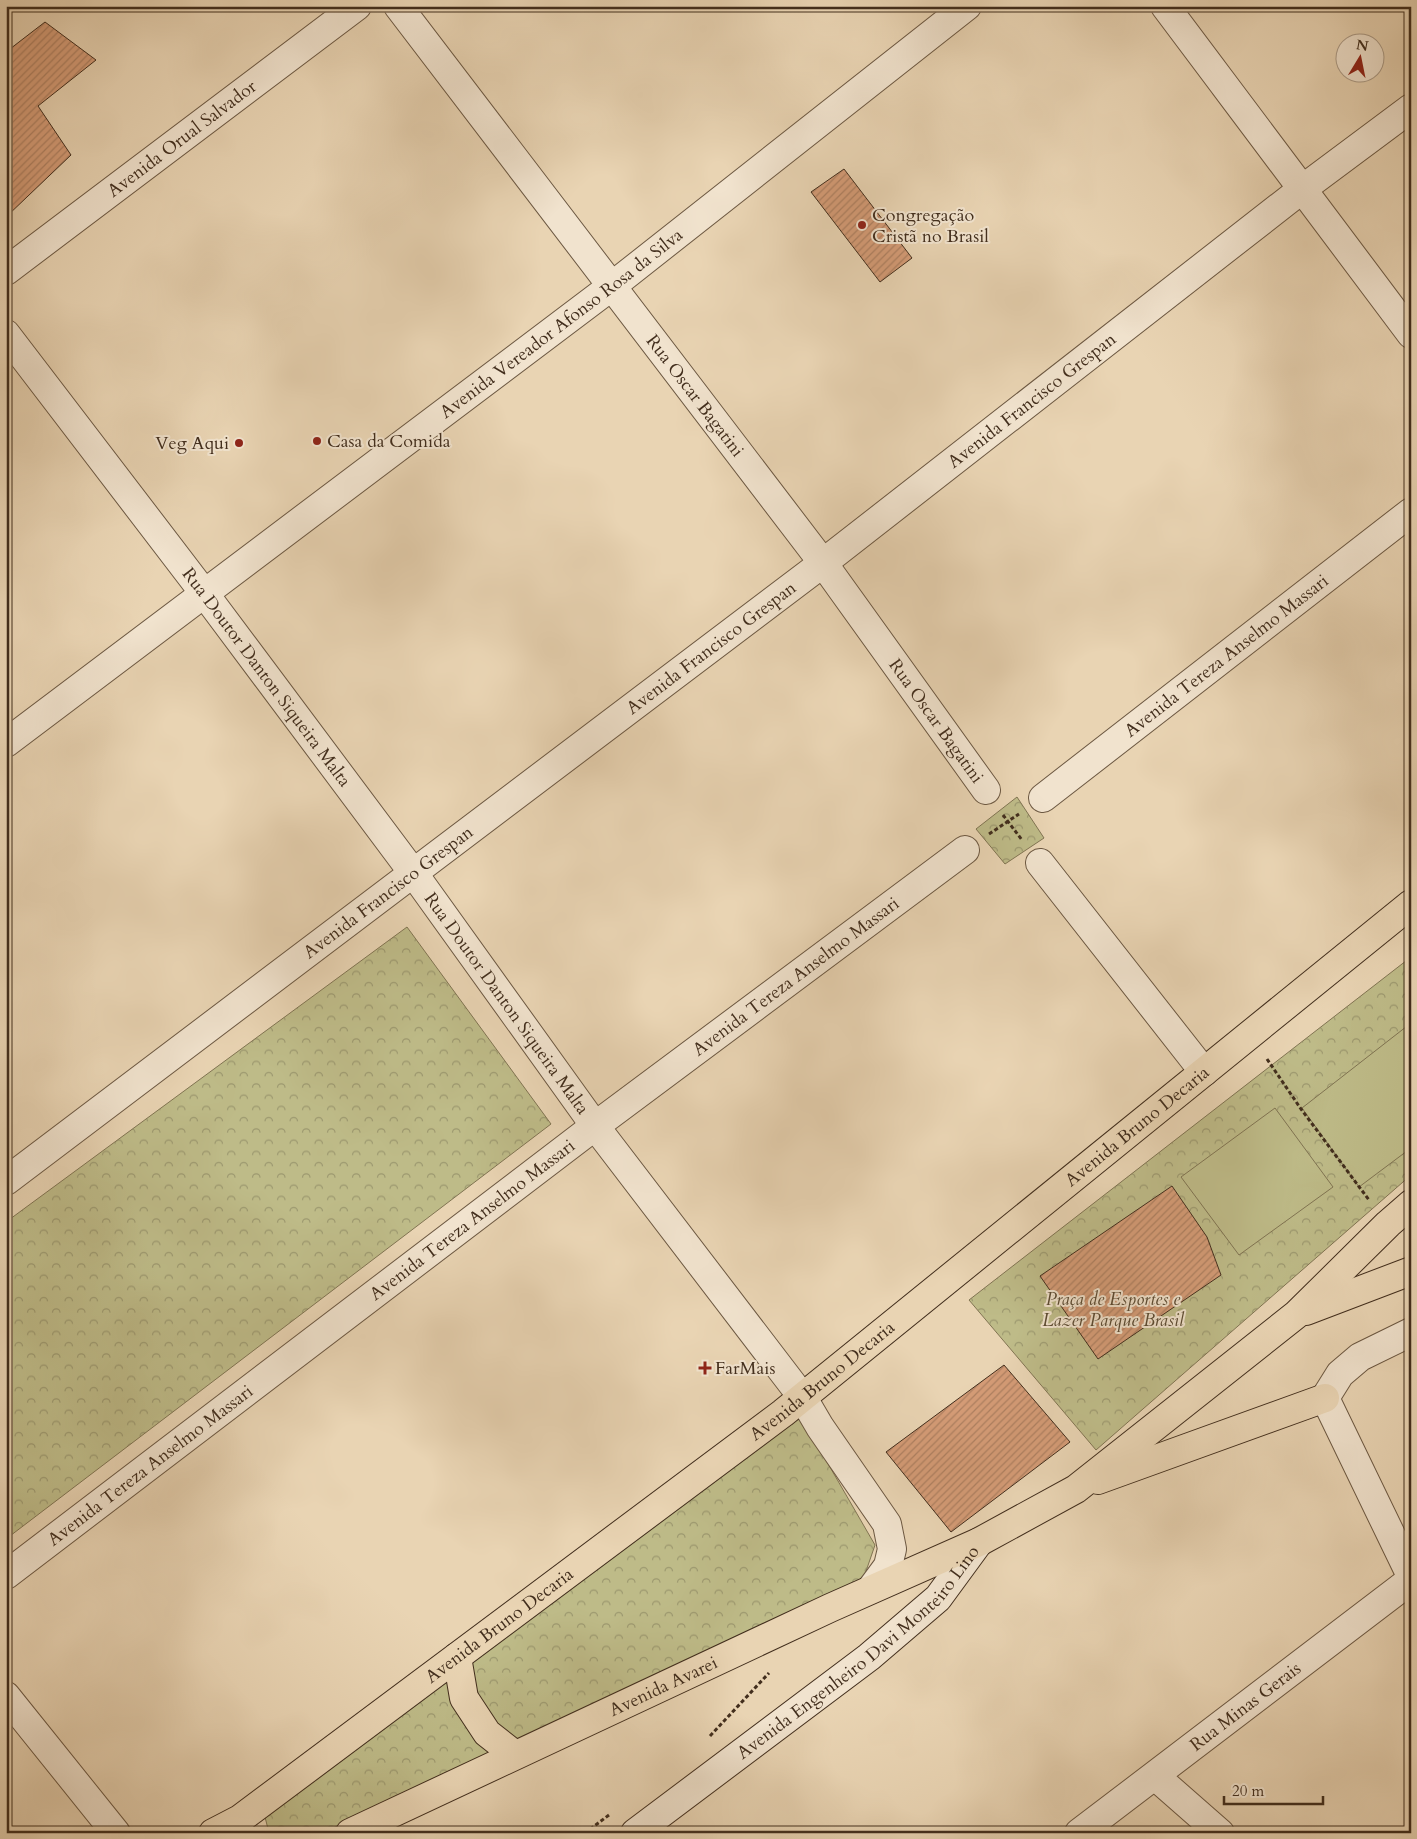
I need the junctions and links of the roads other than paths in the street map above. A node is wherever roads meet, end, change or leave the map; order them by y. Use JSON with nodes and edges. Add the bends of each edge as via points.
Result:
{"nodes":[{"id":1,"x":357,"y":6,"type":"edge"},
{"id":2,"x":398,"y":6,"type":"edge"},
{"id":3,"x":967,"y":6,"type":"edge"},
{"id":4,"x":1165,"y":6,"type":"edge"},
{"id":5,"x":1411,"y":108,"type":"edge"},
{"id":6,"x":1301,"y":190,"type":"junction"},
{"id":7,"x":6,"y":271,"type":"edge"},
{"id":8,"x":612,"y":286,"type":"junction"},
{"id":9,"x":6,"y":334,"type":"edge"},
{"id":10,"x":1411,"y":334,"type":"edge"},
{"id":11,"x":1411,"y":512,"type":"edge"},
{"id":12,"x":822,"y":563,"type":"junction"},
{"id":13,"x":204,"y":593,"type":"junction"},
{"id":14,"x":6,"y":743,"type":"edge"},
{"id":15,"x":986,"y":790,"type":"road end"},
{"id":16,"x":1043,"y":798,"type":"road end"},
{"id":17,"x":965,"y":850,"type":"road end"},
{"id":18,"x":1040,"y":863,"type":"road end"},
{"id":19,"x":414,"y":874,"type":"junction"},
{"id":20,"x":1406,"y":912,"type":"edge"},
{"id":21,"x":1204,"y":1072,"type":"junction"},
{"id":22,"x":595,"y":1126,"type":"junction"},
{"id":23,"x":6,"y":1181,"type":"edge"},
{"id":24,"x":1411,"y":1204,"type":"edge"},
{"id":25,"x":1411,"y":1271,"type":"edge"},
{"id":26,"x":1297,"y":1314,"type":"junction"},
{"id":27,"x":1411,"y":1332,"type":"edge"},
{"id":28,"x":803,"y":1398,"type":"junction"},
{"id":29,"x":1325,"y":1398,"type":"junction"},
{"id":30,"x":1076,"y":1489,"type":"junction"},
{"id":31,"x":979,"y":1542,"type":"junction"},
{"id":32,"x":6,"y":1575,"type":"edge"},
{"id":33,"x":1411,"y":1578,"type":"edge"},
{"id":34,"x":871,"y":1590,"type":"junction"},
{"id":35,"x":457,"y":1657,"type":"junction"},
{"id":36,"x":6,"y":1696,"type":"edge"},
{"id":37,"x":515,"y":1755,"type":"junction"},
{"id":38,"x":1155,"y":1776,"type":"junction"},
{"id":39,"x":116,"y":1833,"type":"edge"},
{"id":40,"x":213,"y":1833,"type":"edge"},
{"id":41,"x":350,"y":1833,"type":"edge"},
{"id":42,"x":635,"y":1833,"type":"edge"},
{"id":43,"x":1079,"y":1833,"type":"edge"},
{"id":44,"x":1220,"y":1833,"type":"edge"}],
"edges":[{"from":1,"to":7,"type":"street","name":"Avenida Orual Salvador"},
{"from":2,"to":8,"type":"street","name":"Rua Oscar Bagatini"},
{"from":3,"to":8,"type":"street","name":"Avenida Vereador Afonso Rosa da Silva"},
{"from":4,"to":6,"type":"street"},
{"from":5,"to":6,"type":"street","name":"Avenida Francisco Grespan"},
{"from":6,"to":10,"type":"street"},
{"from":6,"to":12,"type":"street","name":"Avenida Francisco Grespan"},
{"from":8,"to":12,"type":"street","name":"Rua Oscar Bagatini"},
{"from":8,"to":13,"type":"street","name":"Avenida Vereador Afonso Rosa da Silva"},
{"from":9,"to":13,"type":"street","name":"Rua Doutor Danton Siqueira Malta"},
{"from":11,"to":16,"type":"street","name":"Avenida Tereza Anselmo Massari"},
{"from":12,"to":15,"type":"street","name":"Rua Oscar Bagatini"},
{"from":12,"to":19,"type":"street","name":"Avenida Francisco Grespan"},
{"from":13,"to":14,"type":"street","name":"Avenida Vereador Afonso Rosa da Silva"},
{"from":13,"to":19,"type":"street","name":"Rua Doutor Danton Siqueira Malta"},
{"from":17,"to":22,"type":"street","name":"Avenida Tereza Anselmo Massari"},
{"from":18,"to":21,"type":"street"},
{"from":19,"to":22,"type":"street","name":"Rua Doutor Danton Siqueira Malta"},
{"from":19,"to":23,"type":"street","name":"Avenida Francisco Grespan"},
{"from":20,"to":21,"type":"main road","name":"Avenida Bruno Decaria"},
{"from":21,"to":28,"type":"main road","name":"Avenida Bruno Decaria"},
{"from":22,"to":28,"type":"street","name":"Rua Doutor Danton Siqueira Malta"},
{"from":22,"to":32,"type":"street","name":"Avenida Tereza Anselmo Massari"},
{"from":24,"to":26,"type":"main road","name":"Avenida Engenheiro Davi Monteiro Lino"},
{"from":25,"to":26,"type":"main road","name":"Avenida Engenheiro Davi Monteiro Lino"},
{"from":26,"to":30,"type":"main road","name":"Avenida Engenheiro Davi Monteiro Lino"},
{"from":27,"to":29,"type":"street","via":[[1360,1357],[1340,1374]]},
{"from":28,"to":34,"type":"street","name":"Rua Doutor Danton Siqueira Malta","via":[[887,1524],[892,1549],[888,1566]]},
{"from":28,"to":35,"type":"main road","name":"Avenida Bruno Decaria"},
{"from":29,"to":30,"type":"main road"},
{"from":29,"to":33,"type":"street"},
{"from":30,"to":31,"type":"main road","name":"Avenida Engenheiro Davi Monteiro Lino"},
{"from":31,"to":34,"type":"main road","name":"Avenida Avarei"},
{"from":31,"to":42,"type":"street","name":"Avenida Engenheiro Davi Monteiro Lino","via":[[938,1598],[869,1657]]},
{"from":33,"to":38,"type":"street","name":"Rua Minas Gerais"},
{"from":34,"to":37,"type":"main road","name":"Avenida Avarei"},
{"from":35,"to":37,"type":"main road","via":[[464,1698],[487,1732]]},
{"from":35,"to":40,"type":"main road","name":"Avenida Bruno Decaria","via":[[240,1819]]},
{"from":36,"to":39,"type":"street"},
{"from":37,"to":41,"type":"main road","name":"Avenida Avarei"},
{"from":38,"to":43,"type":"street","name":"Rua Minas Gerais"},
{"from":38,"to":44,"type":"street"}]}
